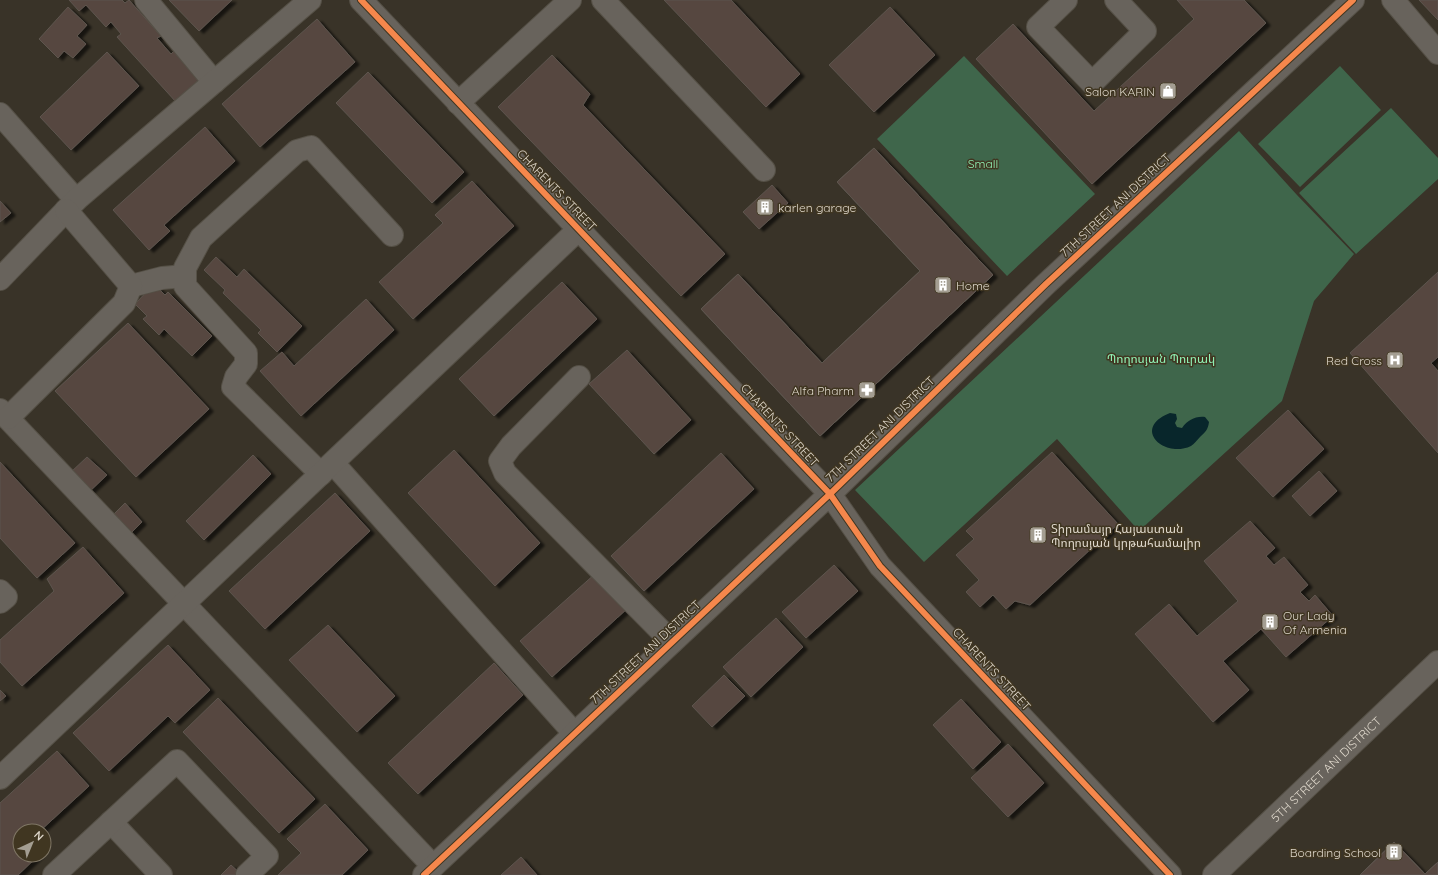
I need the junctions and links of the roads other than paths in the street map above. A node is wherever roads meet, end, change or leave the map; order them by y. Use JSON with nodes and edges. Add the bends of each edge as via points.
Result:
{"nodes":[{"id":1,"x":146,"y":0,"type":"edge"},
{"id":2,"x":310,"y":0,"type":"edge"},
{"id":3,"x":361,"y":0,"type":"edge"},
{"id":4,"x":570,"y":0,"type":"edge"},
{"id":5,"x":603,"y":0,"type":"edge"},
{"id":6,"x":1066,"y":0,"type":"edge"},
{"id":7,"x":1116,"y":0,"type":"edge"},
{"id":8,"x":1353,"y":0,"type":"edge"},
{"id":9,"x":1393,"y":0,"type":"edge"},
{"id":10,"x":1438,"y":53,"type":"edge"},
{"id":11,"x":214,"y":82,"type":"junction"},
{"id":12,"x":458,"y":103,"type":"junction"},
{"id":13,"x":0,"y":114,"type":"edge"},
{"id":14,"x":764,"y":170,"type":"dead end"},
{"id":15,"x":71,"y":205,"type":"junction"},
{"id":16,"x":579,"y":229,"type":"junction"},
{"id":17,"x":392,"y":235,"type":"dead end"},
{"id":18,"x":185,"y":276,"type":"junction"},
{"id":19,"x":0,"y":279,"type":"edge"},
{"id":20,"x":131,"y":286,"type":"junction"},
{"id":21,"x":579,"y":377,"type":"dead end"},
{"id":22,"x":4,"y":414,"type":"edge"},
{"id":23,"x":327,"y":468,"type":"junction"},
{"id":24,"x":830,"y":494,"type":"junction"},
{"id":25,"x":0,"y":591,"type":"edge"},
{"id":26,"x":0,"y":602,"type":"edge"},
{"id":27,"x":184,"y":604,"type":"junction"},
{"id":28,"x":672,"y":642,"type":"junction"},
{"id":29,"x":1438,"y":662,"type":"edge"},
{"id":30,"x":574,"y":733,"type":"junction"},
{"id":31,"x":0,"y":778,"type":"edge"},
{"id":32,"x":111,"y":822,"type":"junction"},
{"id":33,"x":428,"y":871,"type":"edge"},
{"id":34,"x":54,"y":875,"type":"edge"},
{"id":35,"x":161,"y":875,"type":"edge"},
{"id":36,"x":247,"y":875,"type":"edge"},
{"id":37,"x":1170,"y":875,"type":"edge"},
{"id":38,"x":1214,"y":875,"type":"edge"}],
"edges":[{"from":1,"to":11,"type":"street"},
{"from":2,"to":11,"type":"street"},
{"from":3,"to":12,"type":"street","name":"CHARENTS STREET"},
{"from":4,"to":12,"type":"street"},
{"from":5,"to":14,"type":"street"},
{"from":6,"to":7,"type":"street","via":[[1038,27],[1092,83],[1145,31]]},
{"from":8,"to":24,"type":"street","name":"7TH STREET ANI DISTRICT","via":[[1046,284]]},
{"from":9,"to":10,"type":"street"},
{"from":11,"to":15,"type":"street"},
{"from":12,"to":16,"type":"street","name":"CHARENTS STREET"},
{"from":13,"to":15,"type":"street"},
{"from":15,"to":19,"type":"street"},
{"from":15,"to":20,"type":"street"},
{"from":16,"to":23,"type":"street"},
{"from":16,"to":24,"type":"street","name":"CHARENTS STREET"},
{"from":17,"to":18,"type":"street","via":[[311,147],[297,151],[201,238],[185,268]]},
{"from":18,"to":20,"type":"street","via":[[162,278]]},
{"from":18,"to":23,"type":"street","via":[[185,286],[246,354],[246,364],[236,377],[233,387]]},
{"from":20,"to":22,"type":"street","via":[[124,303]]},
{"from":21,"to":28,"type":"street","via":[[511,446],[500,461],[505,473]]},
{"from":22,"to":27,"type":"street"},
{"from":23,"to":27,"type":"street"},
{"from":23,"to":30,"type":"street"},
{"from":24,"to":28,"type":"street","name":"7TH STREET ANI DISTRICT"},
{"from":24,"to":37,"type":"street","name":"CHARENTS STREET","via":[[880,566]]},
{"from":25,"to":26,"type":"street","via":[[6,597]]},
{"from":27,"to":31,"type":"street"},
{"from":27,"to":33,"type":"street"},
{"from":28,"to":30,"type":"street","name":"7TH STREET ANI DISTRICT"},
{"from":29,"to":38,"type":"street","name":"5TH STREET ANI DISTRICT"},
{"from":30,"to":33,"type":"street","name":"7TH STREET ANI DISTRICT"},
{"from":32,"to":34,"type":"street"},
{"from":32,"to":35,"type":"street"},
{"from":32,"to":36,"type":"street","via":[[176,761],[267,856]]}]}
